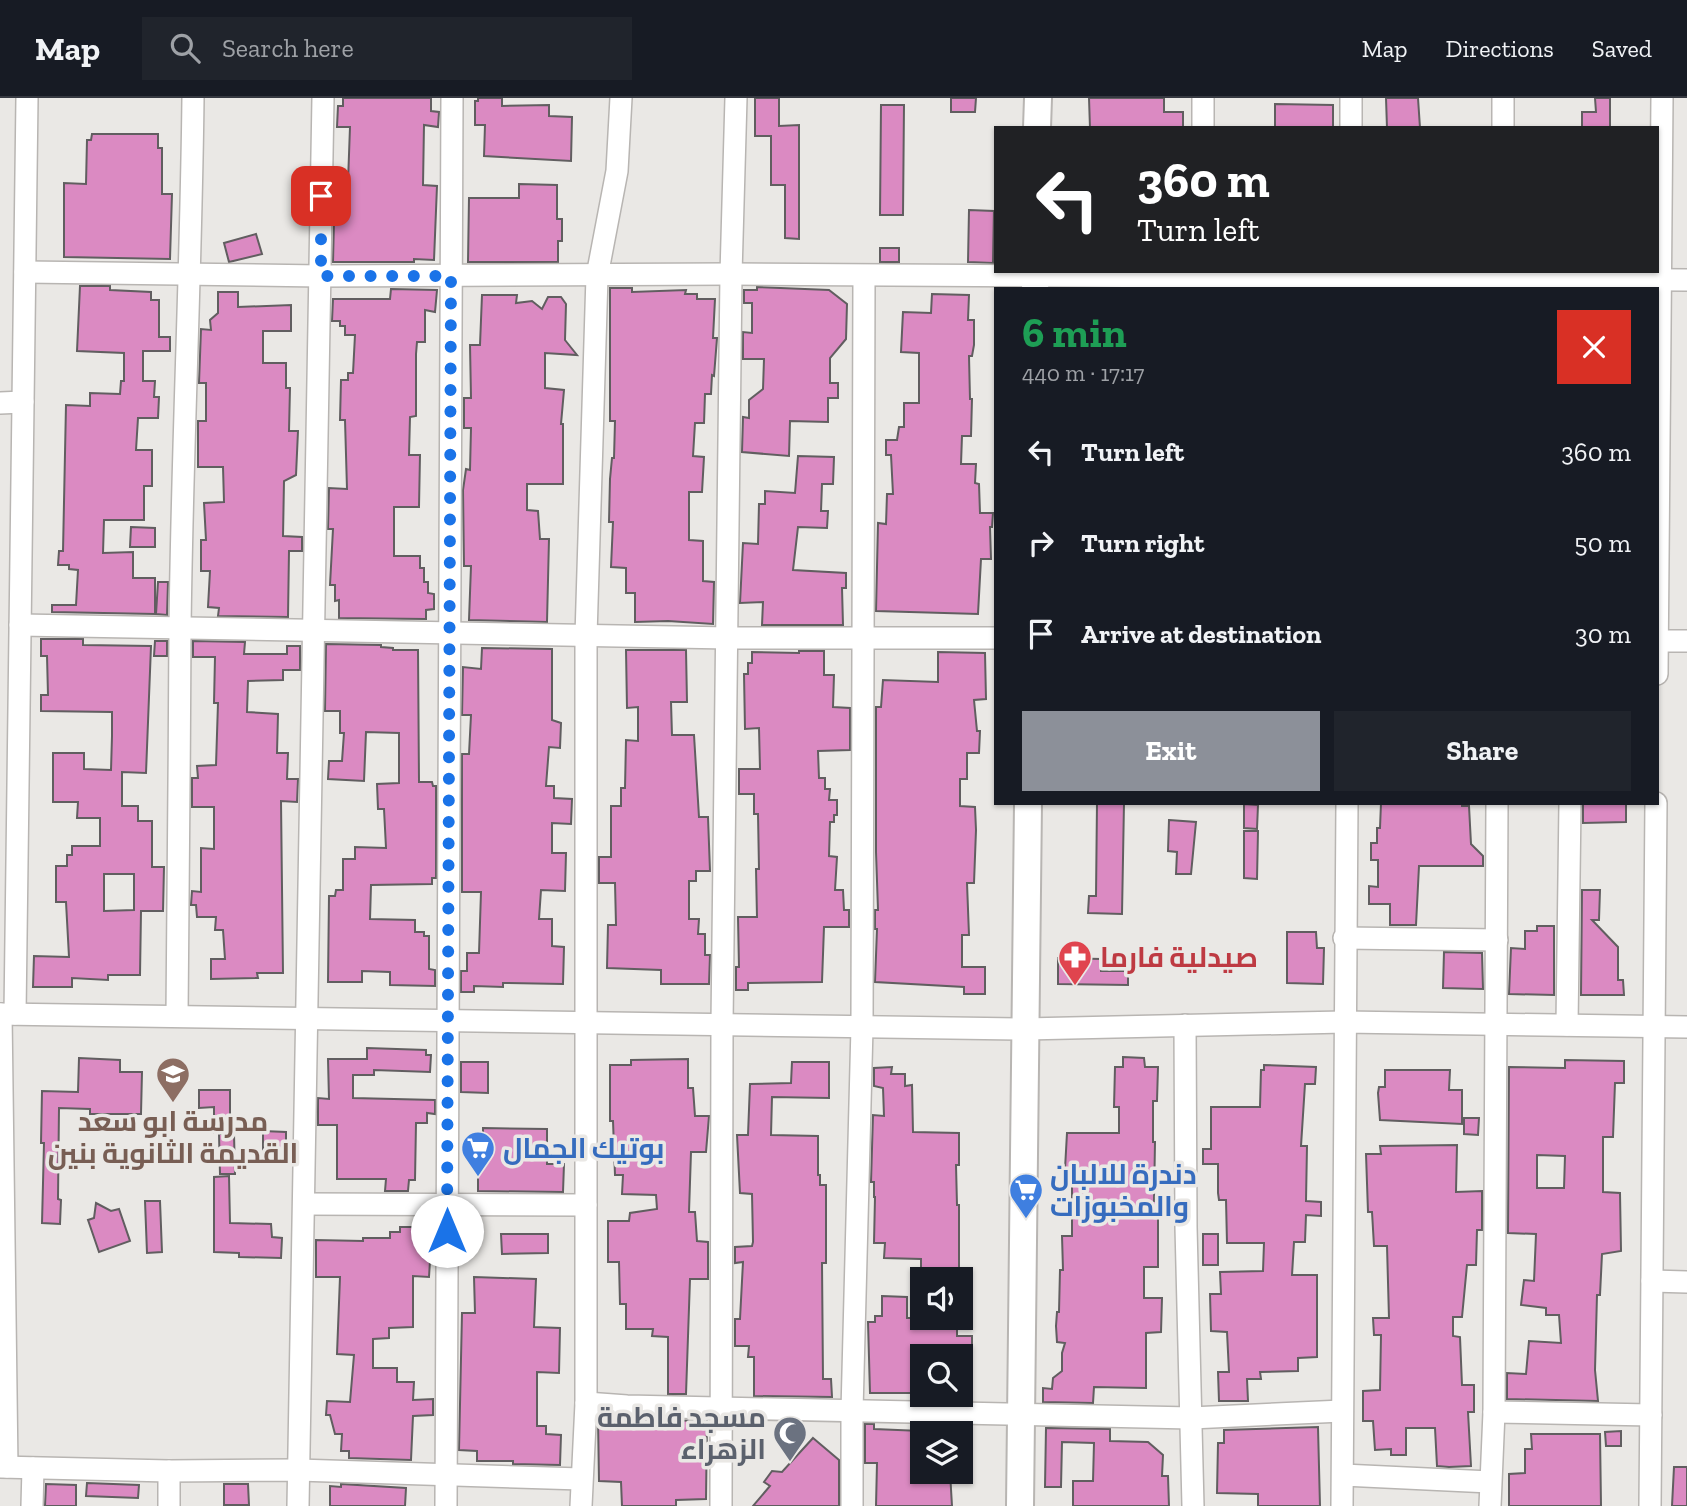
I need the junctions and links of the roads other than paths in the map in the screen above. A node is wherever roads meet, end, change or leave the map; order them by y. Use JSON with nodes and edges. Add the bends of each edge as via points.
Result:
{"nodes":[{"id":1,"x":27,"y":98,"type":"edge"},
{"id":2,"x":193,"y":98,"type":"edge"},
{"id":3,"x":323,"y":98,"type":"edge"},
{"id":4,"x":452,"y":98,"type":"edge"},
{"id":5,"x":621,"y":98,"type":"edge"},
{"id":6,"x":736,"y":98,"type":"edge"},
{"id":7,"x":1038,"y":98,"type":"edge"},
{"id":8,"x":1203,"y":98,"type":"edge"},
{"id":9,"x":1351,"y":98,"type":"edge"},
{"id":10,"x":1503,"y":98,"type":"edge"},
{"id":11,"x":1662,"y":98,"type":"edge"},
{"id":12,"x":1038,"y":126,"type":"edge"},
{"id":13,"x":1203,"y":126,"type":"edge"},
{"id":14,"x":1351,"y":126,"type":"edge"},
{"id":15,"x":1503,"y":126,"type":"edge"},
{"id":16,"x":25,"y":272,"type":"junction"},
{"id":17,"x":191,"y":273,"type":"junction"},
{"id":18,"x":732,"y":274,"type":"junction"},
{"id":19,"x":321,"y":276,"type":"junction"},
{"id":20,"x":451,"y":276,"type":"junction"},
{"id":21,"x":597,"y":276,"type":"junction"},
{"id":22,"x":864,"y":276,"type":"junction"},
{"id":23,"x":1036,"y":279,"type":"edge"},
{"id":24,"x":1202,"y":279,"type":"edge"},
{"id":25,"x":1349,"y":279,"type":"edge"},
{"id":26,"x":1501,"y":280,"type":"edge"},
{"id":27,"x":1660,"y":280,"type":"junction"},
{"id":28,"x":1687,"y":280,"type":"edge"},
{"id":29,"x":1659,"y":400,"type":"edge"},
{"id":30,"x":23,"y":402,"type":"junction"},
{"id":31,"x":0,"y":403,"type":"edge"},
{"id":32,"x":10,"y":581,"type":"edge"},
{"id":33,"x":20,"y":625,"type":"junction"},
{"id":34,"x":180,"y":627,"type":"junction"},
{"id":35,"x":314,"y":631,"type":"junction"},
{"id":36,"x":450,"y":632,"type":"junction"},
{"id":37,"x":586,"y":636,"type":"junction"},
{"id":38,"x":729,"y":638,"type":"junction"},
{"id":39,"x":994,"y":638,"type":"edge"},
{"id":40,"x":862,"y":639,"type":"junction"},
{"id":41,"x":1659,"y":641,"type":"edge"},
{"id":42,"x":1687,"y":641,"type":"edge"},
{"id":43,"x":10,"y":670,"type":"edge"},
{"id":44,"x":1028,"y":805,"type":"edge"},
{"id":45,"x":1347,"y":805,"type":"edge"},
{"id":46,"x":1497,"y":805,"type":"edge"},
{"id":47,"x":1570,"y":805,"type":"edge"},
{"id":48,"x":1656,"y":805,"type":"edge"},
{"id":49,"x":8,"y":857,"type":"edge"},
{"id":50,"x":1344,"y":938,"type":"junction"},
{"id":51,"x":1497,"y":940,"type":"junction"},
{"id":52,"x":5,"y":1014,"type":"edge"},
{"id":53,"x":177,"y":1016,"type":"junction"},
{"id":54,"x":309,"y":1018,"type":"junction"},
{"id":55,"x":448,"y":1020,"type":"junction"},
{"id":56,"x":585,"y":1022,"type":"junction"},
{"id":57,"x":1344,"y":1023,"type":"junction"},
{"id":58,"x":722,"y":1024,"type":"junction"},
{"id":59,"x":1495,"y":1024,"type":"junction"},
{"id":60,"x":1185,"y":1025,"type":"junction"},
{"id":61,"x":1567,"y":1025,"type":"junction"},
{"id":62,"x":862,"y":1027,"type":"junction"},
{"id":63,"x":1654,"y":1027,"type":"junction"},
{"id":64,"x":1687,"y":1027,"type":"edge"},
{"id":65,"x":1025,"y":1029,"type":"junction"},
{"id":66,"x":1,"y":1204,"type":"edge"},
{"id":67,"x":304,"y":1204,"type":"junction"},
{"id":68,"x":447,"y":1204,"type":"junction"},
{"id":69,"x":586,"y":1205,"type":"junction"},
{"id":70,"x":1652,"y":1281,"type":"junction"},
{"id":71,"x":1687,"y":1282,"type":"edge"},
{"id":72,"x":586,"y":1403,"type":"junction"},
{"id":73,"x":721,"y":1408,"type":"junction"},
{"id":74,"x":852,"y":1411,"type":"junction"},
{"id":75,"x":1342,"y":1411,"type":"junction"},
{"id":76,"x":1494,"y":1412,"type":"junction"},
{"id":77,"x":1021,"y":1415,"type":"junction"},
{"id":78,"x":1651,"y":1415,"type":"junction"},
{"id":79,"x":1191,"y":1418,"type":"junction"},
{"id":80,"x":4,"y":1467,"type":"edge"},
{"id":81,"x":33,"y":1468,"type":"junction"},
{"id":82,"x":298,"y":1470,"type":"junction"},
{"id":83,"x":169,"y":1471,"type":"junction"},
{"id":84,"x":446,"y":1475,"type":"junction"},
{"id":85,"x":1343,"y":1475,"type":"junction"},
{"id":86,"x":581,"y":1479,"type":"junction"},
{"id":87,"x":1490,"y":1482,"type":"junction"},
{"id":88,"x":32,"y":1506,"type":"edge"},
{"id":89,"x":169,"y":1506,"type":"edge"},
{"id":90,"x":298,"y":1506,"type":"edge"},
{"id":91,"x":446,"y":1506,"type":"edge"},
{"id":92,"x":581,"y":1506,"type":"edge"},
{"id":93,"x":721,"y":1506,"type":"edge"},
{"id":94,"x":852,"y":1506,"type":"edge"},
{"id":95,"x":1020,"y":1506,"type":"edge"},
{"id":96,"x":1193,"y":1506,"type":"edge"},
{"id":97,"x":1342,"y":1506,"type":"edge"},
{"id":98,"x":1490,"y":1506,"type":"edge"},
{"id":99,"x":1650,"y":1506,"type":"edge"}],
"edges":[{"from":1,"to":16,"type":"street"},
{"from":2,"to":17,"type":"street"},
{"from":3,"to":19,"type":"street"},
{"from":4,"to":20,"type":"street"},
{"from":5,"to":21,"type":"street","via":[[617,171]]},
{"from":6,"to":18,"type":"street"},
{"from":7,"to":12,"type":"street"},
{"from":8,"to":13,"type":"street"},
{"from":9,"to":14,"type":"street"},
{"from":10,"to":15,"type":"street"},
{"from":11,"to":27,"type":"street"},
{"from":16,"to":17,"type":"street"},
{"from":16,"to":30,"type":"street"},
{"from":17,"to":19,"type":"street"},
{"from":17,"to":34,"type":"street"},
{"from":18,"to":21,"type":"street"},
{"from":18,"to":22,"type":"street"},
{"from":18,"to":38,"type":"street"},
{"from":19,"to":20,"type":"street"},
{"from":19,"to":35,"type":"street"},
{"from":20,"to":21,"type":"street"},
{"from":20,"to":36,"type":"street"},
{"from":21,"to":37,"type":"street"},
{"from":22,"to":23,"type":"street"},
{"from":22,"to":40,"type":"street"},
{"from":23,"to":24,"type":"street"},
{"from":24,"to":25,"type":"street"},
{"from":25,"to":26,"type":"street"},
{"from":26,"to":27,"type":"street"},
{"from":27,"to":28,"type":"street"},
{"from":27,"to":29,"type":"street"},
{"from":30,"to":31,"type":"street"},
{"from":30,"to":32,"type":"street"},
{"from":32,"to":33,"type":"street"},
{"from":33,"to":34,"type":"street"},
{"from":33,"to":43,"type":"street"},
{"from":34,"to":35,"type":"street"},
{"from":34,"to":53,"type":"street"},
{"from":35,"to":36,"type":"street"},
{"from":35,"to":54,"type":"street"},
{"from":36,"to":37,"type":"street"},
{"from":36,"to":55,"type":"street"},
{"from":37,"to":38,"type":"street"},
{"from":37,"to":56,"type":"street"},
{"from":38,"to":40,"type":"street"},
{"from":38,"to":58,"type":"street"},
{"from":39,"to":40,"type":"street"},
{"from":40,"to":62,"type":"street"},
{"from":41,"to":42,"type":"street"},
{"from":43,"to":49,"type":"street"},
{"from":44,"to":65,"type":"street"},
{"from":45,"to":50,"type":"street"},
{"from":46,"to":51,"type":"street"},
{"from":47,"to":61,"type":"street"},
{"from":48,"to":63,"type":"street"},
{"from":49,"to":52,"type":"street"},
{"from":50,"to":51,"type":"street"},
{"from":50,"to":57,"type":"street"},
{"from":51,"to":59,"type":"street"},
{"from":52,"to":53,"type":"street"},
{"from":52,"to":66,"type":"street"},
{"from":53,"to":54,"type":"street"},
{"from":54,"to":55,"type":"street"},
{"from":54,"to":67,"type":"street"},
{"from":55,"to":56,"type":"street"},
{"from":55,"to":68,"type":"street"},
{"from":56,"to":58,"type":"street"},
{"from":56,"to":69,"type":"street"},
{"from":57,"to":59,"type":"street"},
{"from":57,"to":60,"type":"street"},
{"from":57,"to":75,"type":"street"},
{"from":58,"to":62,"type":"street"},
{"from":58,"to":73,"type":"street"},
{"from":59,"to":61,"type":"street"},
{"from":59,"to":76,"type":"street"},
{"from":60,"to":65,"type":"street"},
{"from":60,"to":79,"type":"street"},
{"from":61,"to":63,"type":"street"},
{"from":62,"to":65,"type":"street"},
{"from":62,"to":74,"type":"street"},
{"from":63,"to":64,"type":"street"},
{"from":63,"to":70,"type":"street"},
{"from":65,"to":77,"type":"street"},
{"from":66,"to":80,"type":"street"},
{"from":67,"to":68,"type":"street"},
{"from":67,"to":82,"type":"street"},
{"from":68,"to":69,"type":"street"},
{"from":68,"to":84,"type":"street"},
{"from":69,"to":72,"type":"street"},
{"from":70,"to":71,"type":"street"},
{"from":70,"to":78,"type":"street"},
{"from":72,"to":73,"type":"street"},
{"from":72,"to":86,"type":"street"},
{"from":73,"to":74,"type":"street"},
{"from":73,"to":93,"type":"street"},
{"from":74,"to":77,"type":"street"},
{"from":74,"to":94,"type":"street"},
{"from":75,"to":79,"type":"street"},
{"from":75,"to":85,"type":"street"},
{"from":76,"to":78,"type":"street"},
{"from":76,"to":87,"type":"street"},
{"from":77,"to":79,"type":"street"},
{"from":77,"to":95,"type":"street"},
{"from":78,"to":99,"type":"street"},
{"from":79,"to":96,"type":"street"},
{"from":80,"to":81,"type":"street"},
{"from":81,"to":83,"type":"street"},
{"from":81,"to":88,"type":"street"},
{"from":82,"to":83,"type":"street"},
{"from":82,"to":84,"type":"street"},
{"from":82,"to":90,"type":"street"},
{"from":83,"to":89,"type":"street"},
{"from":84,"to":86,"type":"street"},
{"from":84,"to":91,"type":"street"},
{"from":85,"to":87,"type":"street"},
{"from":85,"to":97,"type":"street"},
{"from":86,"to":92,"type":"street"},
{"from":87,"to":98,"type":"street"}]}
